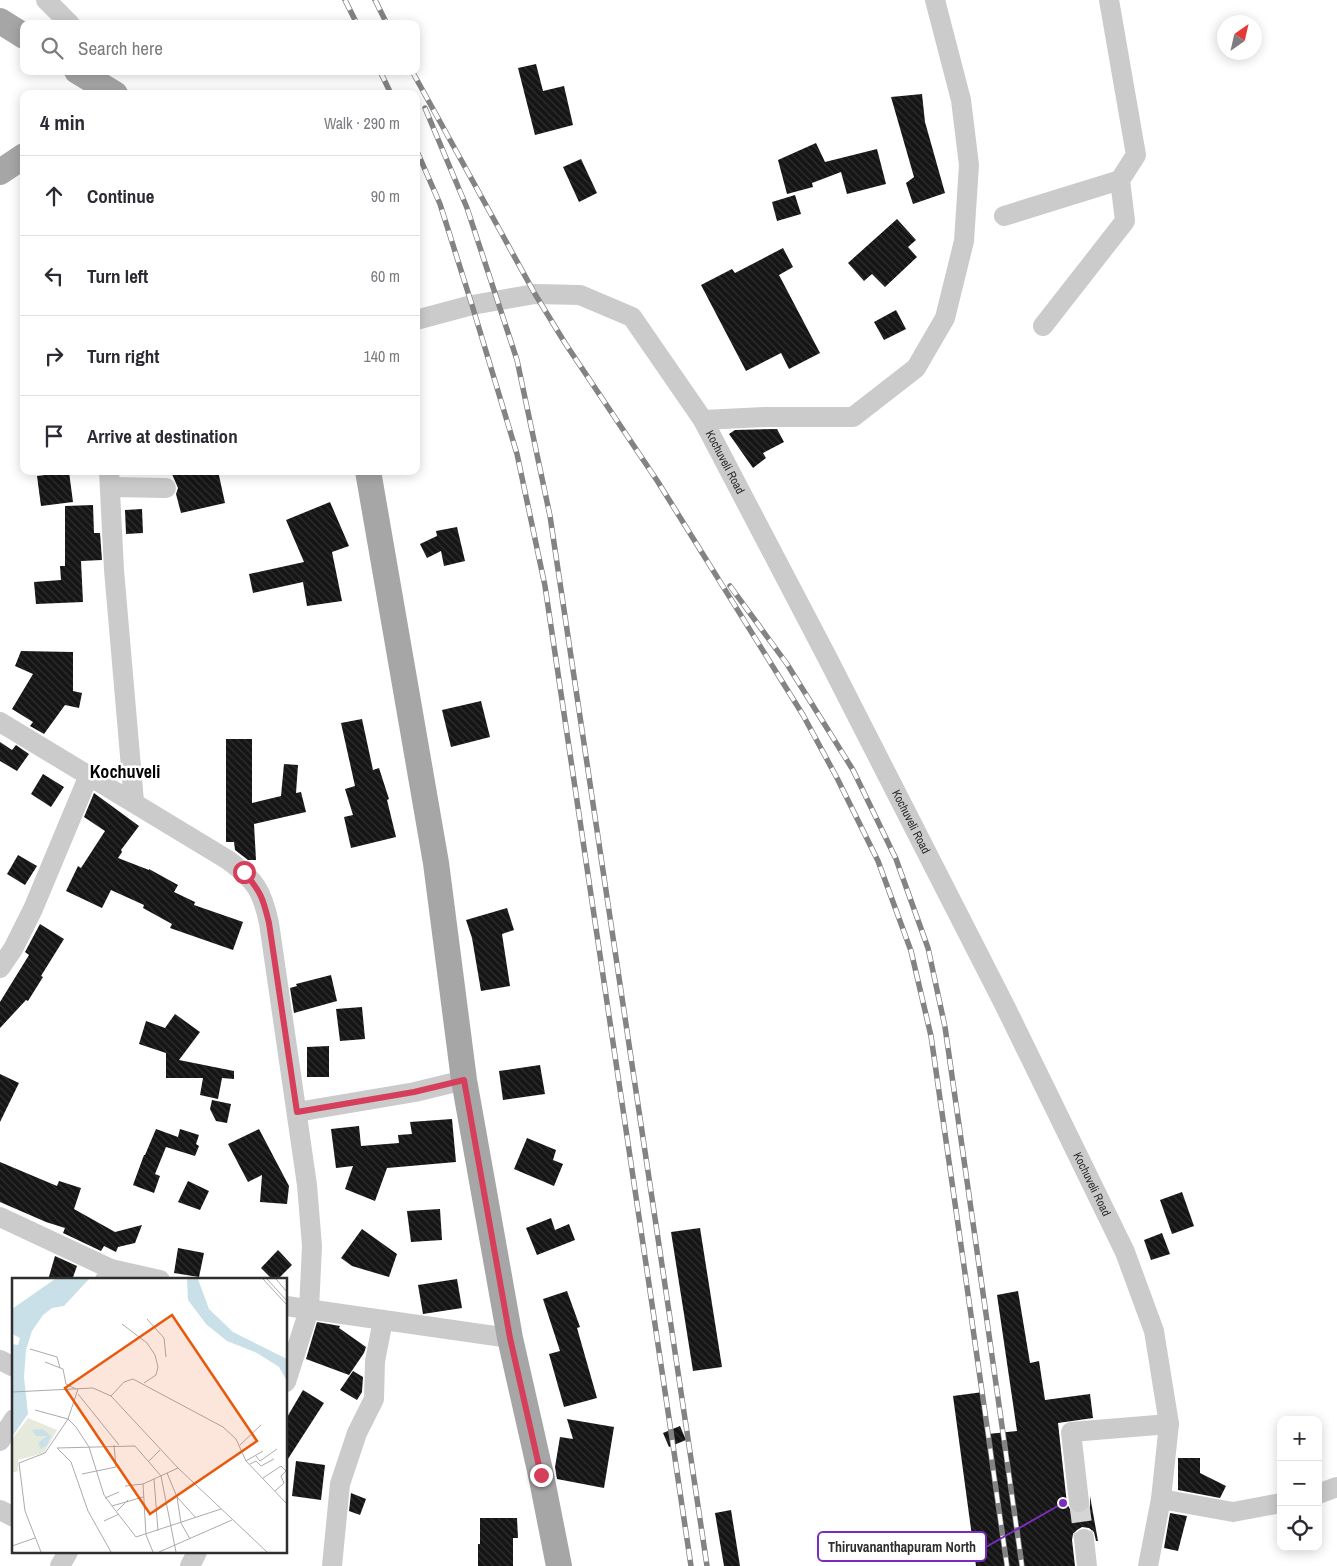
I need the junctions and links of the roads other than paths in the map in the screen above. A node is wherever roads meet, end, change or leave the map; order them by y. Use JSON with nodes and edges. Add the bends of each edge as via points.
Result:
{"nodes":[{"id":1,"x":46,"y":0,"type":"edge"},
{"id":2,"x":935,"y":0,"type":"edge"},
{"id":3,"x":1109,"y":0,"type":"edge"},
{"id":4,"x":66,"y":20,"type":"edge"},
{"id":5,"x":0,"y":21,"type":"edge"},
{"id":6,"x":20,"y":34,"type":"edge"},
{"id":7,"x":20,"y":159,"type":"edge"},
{"id":8,"x":0,"y":172,"type":"edge"},
{"id":9,"x":1120,"y":180,"type":"junction"},
{"id":10,"x":1004,"y":216,"type":"dead end"},
{"id":11,"x":420,"y":319,"type":"edge"},
{"id":12,"x":1044,"y":326,"type":"dead end"},
{"id":13,"x":703,"y":420,"type":"junction"},
{"id":14,"x":369,"y":475,"type":"edge"},
{"id":15,"x":110,"y":479,"type":"edge"},
{"id":16,"x":166,"y":488,"type":"dead end"},
{"id":17,"x":0,"y":722,"type":"edge"},
{"id":18,"x":89,"y":775,"type":"junction"},
{"id":19,"x":134,"y":802,"type":"junction"},
{"id":20,"x":0,"y":968,"type":"edge"},
{"id":21,"x":464,"y":1080,"type":"junction"},
{"id":22,"x":297,"y":1112,"type":"junction"},
{"id":23,"x":0,"y":1217,"type":"edge"},
{"id":24,"x":108,"y":1274,"type":"edge"},
{"id":25,"x":143,"y":1278,"type":"edge"},
{"id":26,"x":288,"y":1306,"type":"edge"},
{"id":27,"x":309,"y":1310,"type":"junction"},
{"id":28,"x":383,"y":1320,"type":"junction"},
{"id":29,"x":510,"y":1338,"type":"junction"},
{"id":30,"x":0,"y":1360,"type":"edge"},
{"id":31,"x":12,"y":1366,"type":"edge"},
{"id":32,"x":288,"y":1376,"type":"edge"},
{"id":33,"x":12,"y":1422,"type":"edge"},
{"id":34,"x":1168,"y":1424,"type":"junction"},
{"id":35,"x":0,"y":1441,"type":"edge"},
{"id":36,"x":1337,"y":1487,"type":"edge"},
{"id":37,"x":1322,"y":1493,"type":"edge"},
{"id":38,"x":1161,"y":1499,"type":"junction"},
{"id":39,"x":1079,"y":1502,"type":"tunnel mouth"},
{"id":40,"x":1277,"y":1503,"type":"edge"},
{"id":41,"x":0,"y":1510,"type":"edge"},
{"id":42,"x":12,"y":1516,"type":"edge"},
{"id":43,"x":1084,"y":1539,"type":"tunnel mouth"},
{"id":44,"x":67,"y":1554,"type":"edge"},
{"id":45,"x":196,"y":1554,"type":"edge"},
{"id":46,"x":60,"y":1566,"type":"edge"},
{"id":47,"x":190,"y":1566,"type":"edge"},
{"id":48,"x":332,"y":1566,"type":"edge"},
{"id":49,"x":559,"y":1566,"type":"edge"},
{"id":50,"x":1087,"y":1566,"type":"edge"},
{"id":51,"x":1148,"y":1566,"type":"edge"}],
"edges":[{"from":1,"to":4,"type":"street"},
{"from":2,"to":13,"type":"street","via":[[961,100],[969,165],[964,241],[945,318],[916,368],[853,417]]},
{"from":3,"to":9,"type":"street","via":[[1136,154]]},
{"from":5,"to":6,"type":"main road"},
{"from":7,"to":8,"type":"main road"},
{"from":9,"to":10,"type":"street"},
{"from":9,"to":12,"type":"street","via":[[1125,220]]},
{"from":11,"to":13,"type":"street","name":"Kochuveli Road","via":[[472,305],[535,294],[580,295],[632,316]]},
{"from":13,"to":34,"type":"street","name":"Kochuveli Road","via":[[996,989],[1125,1252],[1154,1331]]},
{"from":14,"to":21,"type":"main road","via":[[436,863]]},
{"from":15,"to":16,"type":"street"},
{"from":15,"to":19,"type":"street","via":[[114,570]]},
{"from":17,"to":18,"type":"street"},
{"from":18,"to":19,"type":"street"},
{"from":18,"to":20,"type":"street","via":[[33,909],[14,950]]},
{"from":19,"to":22,"type":"street","via":[[228,860],[258,888],[269,923]]},
{"from":21,"to":22,"type":"street"},
{"from":21,"to":29,"type":"main road"},
{"from":22,"to":27,"type":"street","via":[[312,1246]]},
{"from":23,"to":24,"type":"street"},
{"from":24,"to":25,"type":"street"},
{"from":26,"to":27,"type":"street"},
{"from":27,"to":28,"type":"street"},
{"from":27,"to":32,"type":"street"},
{"from":28,"to":29,"type":"street"},
{"from":28,"to":48,"type":"street","via":[[375,1361],[374,1399],[357,1433],[340,1484]]},
{"from":29,"to":49,"type":"main road"},
{"from":30,"to":31,"type":"street"},
{"from":33,"to":35,"type":"street"},
{"from":34,"to":38,"type":"street","name":"Kochuveli Road"},
{"from":34,"to":39,"type":"street","via":[[1071,1432]]},
{"from":36,"to":37,"type":"street"},
{"from":38,"to":40,"type":"street","via":[[1233,1512]]},
{"from":38,"to":51,"type":"street","name":"Kochuveli Road"},
{"from":41,"to":42,"type":"street"},
{"from":43,"to":50,"type":"street"},
{"from":44,"to":46,"type":"street"},
{"from":45,"to":47,"type":"street"}]}
